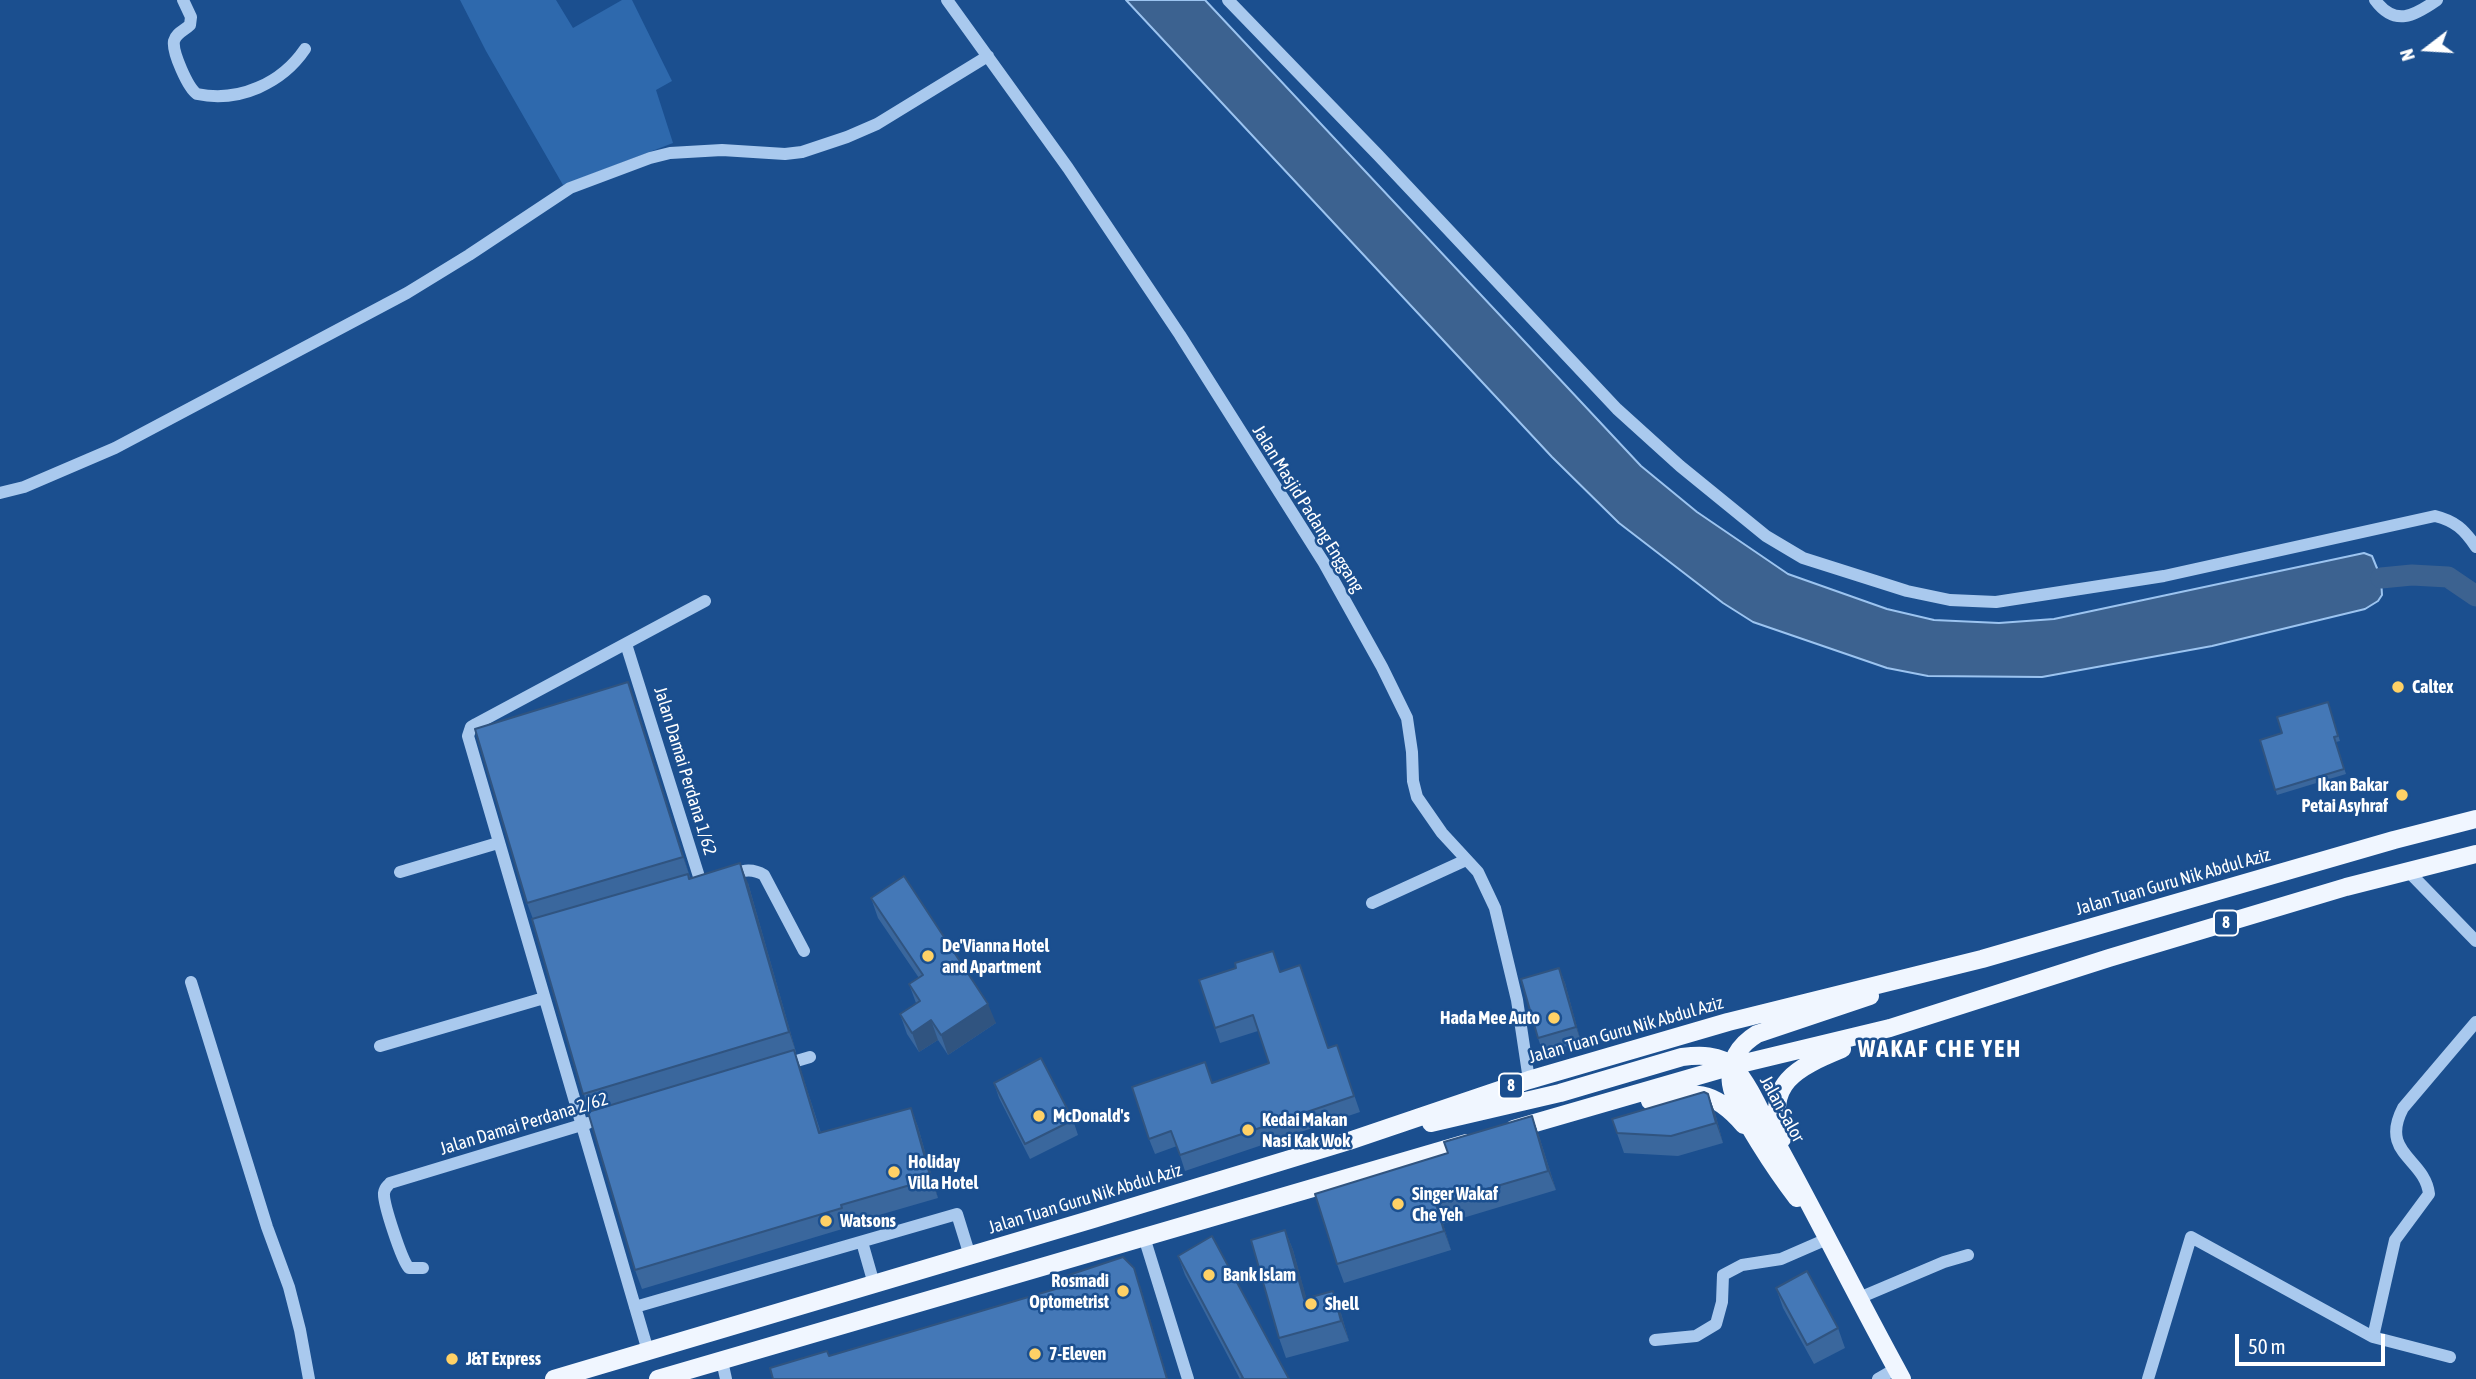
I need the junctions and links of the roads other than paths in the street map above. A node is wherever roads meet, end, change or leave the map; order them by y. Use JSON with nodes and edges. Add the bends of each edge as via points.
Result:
{"nodes":[{"id":1,"x":183,"y":0,"type":"edge"},
{"id":2,"x":947,"y":0,"type":"edge"},
{"id":3,"x":1227,"y":0,"type":"edge"},
{"id":4,"x":2375,"y":0,"type":"edge"},
{"id":5,"x":2437,"y":0,"type":"edge"},
{"id":6,"x":305,"y":49,"type":"dead end"},
{"id":7,"x":988,"y":56,"type":"junction"},
{"id":8,"x":0,"y":493,"type":"edge"},
{"id":9,"x":2476,"y":547,"type":"edge"},
{"id":10,"x":705,"y":601,"type":"dead end"},
{"id":11,"x":626,"y":644,"type":"junction"},
{"id":12,"x":2476,"y":819,"type":"edge"},
{"id":13,"x":498,"y":843,"type":"junction"},
{"id":14,"x":2476,"y":854,"type":"edge"},
{"id":15,"x":1466,"y":860,"type":"junction"},
{"id":16,"x":2408,"y":871,"type":"junction"},
{"id":17,"x":400,"y":872,"type":"dead end"},
{"id":18,"x":1372,"y":903,"type":"dead end"},
{"id":19,"x":2476,"y":941,"type":"edge"},
{"id":20,"x":804,"y":951,"type":"dead end"},
{"id":21,"x":1982,"y":959,"type":"junction"},
{"id":22,"x":191,"y":982,"type":"dead end"},
{"id":23,"x":544,"y":999,"type":"junction"},
{"id":24,"x":2476,"y":1022,"type":"edge"},
{"id":25,"x":1890,"y":1028,"type":"junction"},
{"id":26,"x":380,"y":1046,"type":"dead end"},
{"id":27,"x":810,"y":1057,"type":"dead end"},
{"id":28,"x":1732,"y":1066,"type":"junction"},
{"id":29,"x":772,"y":1069,"type":"edge"},
{"id":30,"x":1530,"y":1080,"type":"junction"},
{"id":31,"x":607,"y":1117,"type":"edge"},
{"id":32,"x":1550,"y":1119,"type":"junction"},
{"id":33,"x":581,"y":1125,"type":"junction"},
{"id":34,"x":1349,"y":1141,"type":"junction"},
{"id":35,"x":1762,"y":1146,"type":"junction"},
{"id":36,"x":1794,"y":1174,"type":"junction"},
{"id":37,"x":1823,"y":1232,"type":"junction"},
{"id":38,"x":1144,"y":1237,"type":"junction"},
{"id":39,"x":862,"y":1242,"type":"junction"},
{"id":40,"x":1968,"y":1255,"type":"dead end"},
{"id":41,"x":970,"y":1256,"type":"junction"},
{"id":42,"x":423,"y":1268,"type":"dead end"},
{"id":43,"x":874,"y":1284,"type":"junction"},
{"id":44,"x":1858,"y":1298,"type":"junction"},
{"id":45,"x":635,"y":1307,"type":"junction"},
{"id":46,"x":2373,"y":1338,"type":"junction"},
{"id":47,"x":1655,"y":1340,"type":"dead end"},
{"id":48,"x":648,"y":1351,"type":"junction"},
{"id":49,"x":2450,"y":1357,"type":"dead end"},
{"id":50,"x":722,"y":1361,"type":"junction"},
{"id":51,"x":1900,"y":1374,"type":"edge"},
{"id":52,"x":309,"y":1379,"type":"edge"},
{"id":53,"x":554,"y":1379,"type":"edge"},
{"id":54,"x":658,"y":1379,"type":"edge"},
{"id":55,"x":726,"y":1379,"type":"edge"},
{"id":56,"x":1188,"y":1379,"type":"edge"},
{"id":57,"x":1878,"y":1379,"type":"edge"},
{"id":58,"x":2147,"y":1379,"type":"edge"}],
"edges":[{"from":1,"to":6,"type":"street","via":[[191,20],[174,45],[189,86],[197,94],[223,96],[267,85],[295,64]]},
{"from":2,"to":7,"type":"street","name":"Jalan Masjid Padang Enggang"},
{"from":3,"to":9,"type":"street","via":[[1618,409],[1766,536],[1803,558],[1907,591],[1950,600],[1996,602],[2164,576],[2435,516],[2452,520]]},
{"from":4,"to":5,"type":"street","via":[[2383,10],[2403,17]]},
{"from":7,"to":8,"type":"street","via":[[877,124],[802,152],[670,153],[570,188],[407,293],[115,448]]},
{"from":7,"to":15,"type":"street","name":"Jalan Masjid Padang Enggang","via":[[1129,256],[1324,563],[1398,696],[1412,743],[1417,797]]},
{"from":10,"to":11,"type":"street"},
{"from":11,"to":13,"type":"street","via":[[471,727],[468,741]]},
{"from":11,"to":20,"type":"street","name":"Jalan Damai Perdana 1/62","via":[[695,885],[755,870],[764,876]]},
{"from":12,"to":21,"type":"main road","name":"Jalan Tuan Guru Nik Abdul Aziz","number":"8"},
{"from":13,"to":17,"type":"street"},
{"from":13,"to":23,"type":"street","via":[[531,932]]},
{"from":14,"to":16,"type":"main road","number":"8"},
{"from":15,"to":18,"type":"street"},
{"from":15,"to":30,"type":"street","name":"Jalan Masjid Padang Enggang","via":[[1478,872],[1495,908]]},
{"from":16,"to":19,"type":"street"},
{"from":16,"to":25,"type":"main road","number":"8"},
{"from":21,"to":28,"type":"main road","via":[[1758,1034],[1745,1041]]},
{"from":21,"to":30,"type":"main road","name":"Jalan Tuan Guru Nik Abdul Aziz","number":"8","via":[[1781,1007]]},
{"from":22,"to":52,"type":"street","via":[[289,1287]]},
{"from":23,"to":26,"type":"street"},
{"from":23,"to":33,"type":"street"},
{"from":24,"to":46,"type":"street","via":[[2395,1123],[2397,1141],[2428,1183],[2429,1194],[2395,1240]]},
{"from":25,"to":28,"type":"main road","number":"8"},
{"from":25,"to":36,"type":"main road","via":[[1806,1064],[1782,1088],[1777,1122]]},
{"from":27,"to":29,"type":"street"},
{"from":28,"to":32,"type":"main road","number":"8"},
{"from":28,"to":34,"type":"main road","via":[[1700,1055],[1682,1057],[1560,1093]]},
{"from":28,"to":35,"type":"main road","name":"Jalan Salor","via":[[1735,1096]]},
{"from":28,"to":36,"type":"main road","name":"Jalan Salor"},
{"from":30,"to":34,"type":"main road","name":"Jalan Tuan Guru Nik Abdul Aziz","number":"8"},
{"from":31,"to":33,"type":"street","name":"Jalan Damai Perdana 2/62"},
{"from":32,"to":35,"type":"main road","via":[[1701,1094],[1733,1113]]},
{"from":32,"to":38,"type":"main road","number":"8"},
{"from":33,"to":42,"type":"street","name":"Jalan Damai Perdana 2/62","via":[[390,1183],[385,1199],[402,1259],[409,1268]]},
{"from":33,"to":45,"type":"street"},
{"from":34,"to":41,"type":"main road","name":"Jalan Tuan Guru Nik Abdul Aziz","number":"8"},
{"from":35,"to":37,"type":"main road","name":"Jalan Salor"},
{"from":36,"to":37,"type":"main road","name":"Jalan Salor"},
{"from":37,"to":44,"type":"main road","name":"Jalan Salor"},
{"from":37,"to":47,"type":"street","via":[[1781,1259],[1742,1265],[1723,1275],[1716,1324],[1696,1336]]},
{"from":38,"to":50,"type":"main road","number":"8"},
{"from":38,"to":56,"type":"street"},
{"from":39,"to":41,"type":"street","via":[[957,1214]]},
{"from":39,"to":43,"type":"street"},
{"from":39,"to":45,"type":"street"},
{"from":40,"to":44,"type":"street"},
{"from":41,"to":43,"type":"main road","name":"Jalan Tuan Guru Nik Abdul Aziz","number":"8"},
{"from":43,"to":48,"type":"main road","name":"Jalan Tuan Guru Nik Abdul Aziz","number":"8"},
{"from":44,"to":51,"type":"main road","name":"Jalan Salor"},
{"from":45,"to":48,"type":"street"},
{"from":46,"to":49,"type":"street"},
{"from":46,"to":58,"type":"street","via":[[2191,1237]]},
{"from":48,"to":53,"type":"main road","name":"Jalan Tuan Guru Nik Abdul Aziz","number":"8"},
{"from":50,"to":54,"type":"main road","number":"8"},
{"from":50,"to":55,"type":"street"},
{"from":51,"to":57,"type":"street"}]}
